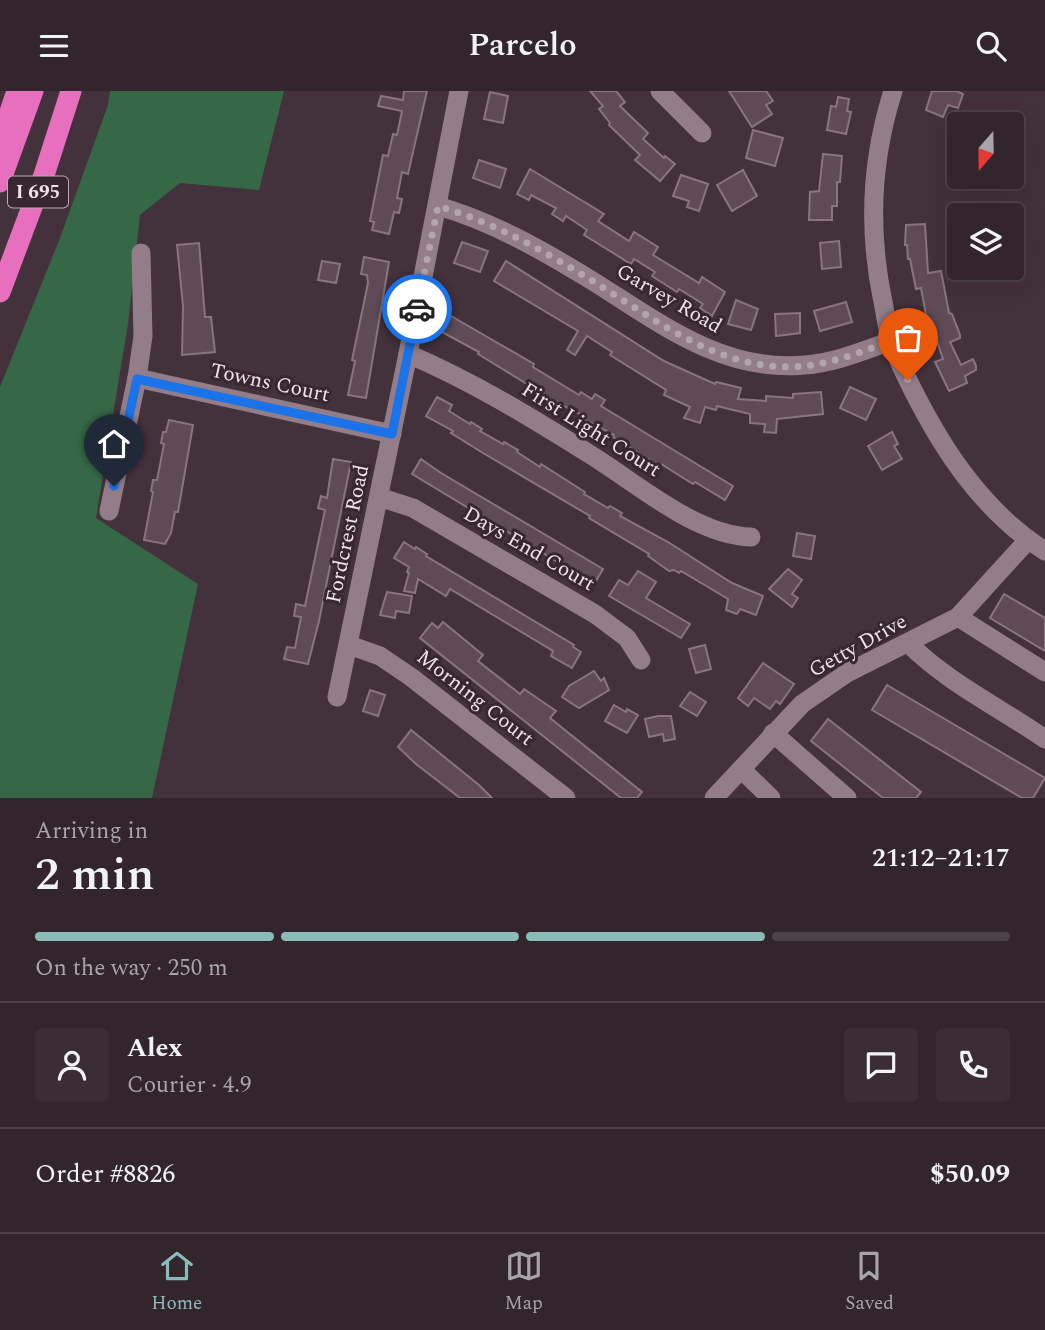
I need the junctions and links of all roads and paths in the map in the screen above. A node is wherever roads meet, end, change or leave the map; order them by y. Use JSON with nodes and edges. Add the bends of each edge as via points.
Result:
{"nodes":[{"id":1,"x":17,"y":91,"type":"edge"},
{"id":2,"x":33,"y":91,"type":"edge"},
{"id":3,"x":71,"y":91,"type":"edge"},
{"id":4,"x":459,"y":91,"type":"edge"},
{"id":5,"x":660,"y":91,"type":"edge"},
{"id":6,"x":892,"y":91,"type":"edge"},
{"id":7,"x":702,"y":133,"type":"dead end"},
{"id":8,"x":0,"y":141,"type":"edge"},
{"id":9,"x":0,"y":182,"type":"edge"},
{"id":10,"x":438,"y":206,"type":"junction"},
{"id":11,"x":141,"y":253,"type":"dead end"},
{"id":12,"x":0,"y":292,"type":"edge"},
{"id":13,"x":891,"y":341,"type":"junction"},
{"id":14,"x":408,"y":354,"type":"junction"},
{"id":15,"x":137,"y":379,"type":"junction"},
{"id":16,"x":392,"y":434,"type":"junction"},
{"id":17,"x":379,"y":497,"type":"junction"},
{"id":18,"x":109,"y":511,"type":"dead end"},
{"id":19,"x":751,"y":537,"type":"dead end"},
{"id":20,"x":1028,"y":540,"type":"junction"},
{"id":21,"x":1045,"y":551,"type":"edge"},
{"id":22,"x":958,"y":617,"type":"junction"},
{"id":23,"x":908,"y":643,"type":"junction"},
{"id":24,"x":349,"y":645,"type":"junction"},
{"id":25,"x":641,"y":660,"type":"dead end"},
{"id":26,"x":1045,"y":672,"type":"edge"},
{"id":27,"x":337,"y":697,"type":"dead end"},
{"id":28,"x":773,"y":733,"type":"junction"},
{"id":29,"x":1045,"y":739,"type":"edge"},
{"id":30,"x":741,"y":770,"type":"junction"},
{"id":31,"x":566,"y":798,"type":"edge"},
{"id":32,"x":714,"y":798,"type":"edge"},
{"id":33,"x":771,"y":798,"type":"edge"},
{"id":34,"x":847,"y":798,"type":"edge"}],
"edges":[{"from":1,"to":8,"type":"highway"},
{"from":2,"to":9,"type":"highway","number":"I 695"},
{"from":3,"to":12,"type":"highway","number":"I 695"},
{"from":4,"to":10,"type":"street","name":"Fordcrest Road"},
{"from":5,"to":7,"type":"street"},
{"from":6,"to":13,"type":"street","via":[[878,148],[873,211]]},
{"from":10,"to":13,"type":"street","name":"Garvey Road","via":[[509,233],[680,336],[721,354],[768,365],[804,366]]},
{"from":10,"to":14,"type":"street","name":"Fordcrest Road"},
{"from":11,"to":15,"type":"street","via":[[143,336]]},
{"from":13,"to":20,"type":"street","via":[[918,400],[953,459],[992,508]]},
{"from":14,"to":16,"type":"street","name":"Fordcrest Road"},
{"from":14,"to":19,"type":"street","name":"First Light Court","via":[[458,376],[693,521],[729,535]]},
{"from":15,"to":16,"type":"street","name":"Towns Court"},
{"from":15,"to":18,"type":"street"},
{"from":16,"to":17,"type":"street","name":"Fordcrest Road"},
{"from":17,"to":24,"type":"street","name":"Fordcrest Road"},
{"from":17,"to":25,"type":"street","name":"Days End Court","via":[[413,508],[595,614],[627,638]]},
{"from":20,"to":21,"type":"street"},
{"from":20,"to":22,"type":"street","name":"Getty Drive"},
{"from":22,"to":23,"type":"street","name":"Getty Drive"},
{"from":22,"to":26,"type":"street"},
{"from":23,"to":28,"type":"street","name":"Getty Drive","via":[[847,674],[802,704]]},
{"from":23,"to":29,"type":"street","via":[[928,664]]},
{"from":24,"to":27,"type":"street","name":"Fordcrest Road"},
{"from":24,"to":31,"type":"street","name":"Morning Court","via":[[380,656],[411,677]]},
{"from":28,"to":30,"type":"street","name":"Getty Drive"},
{"from":28,"to":34,"type":"street"},
{"from":30,"to":32,"type":"street","name":"Getty Drive"},
{"from":30,"to":33,"type":"street"}]}
